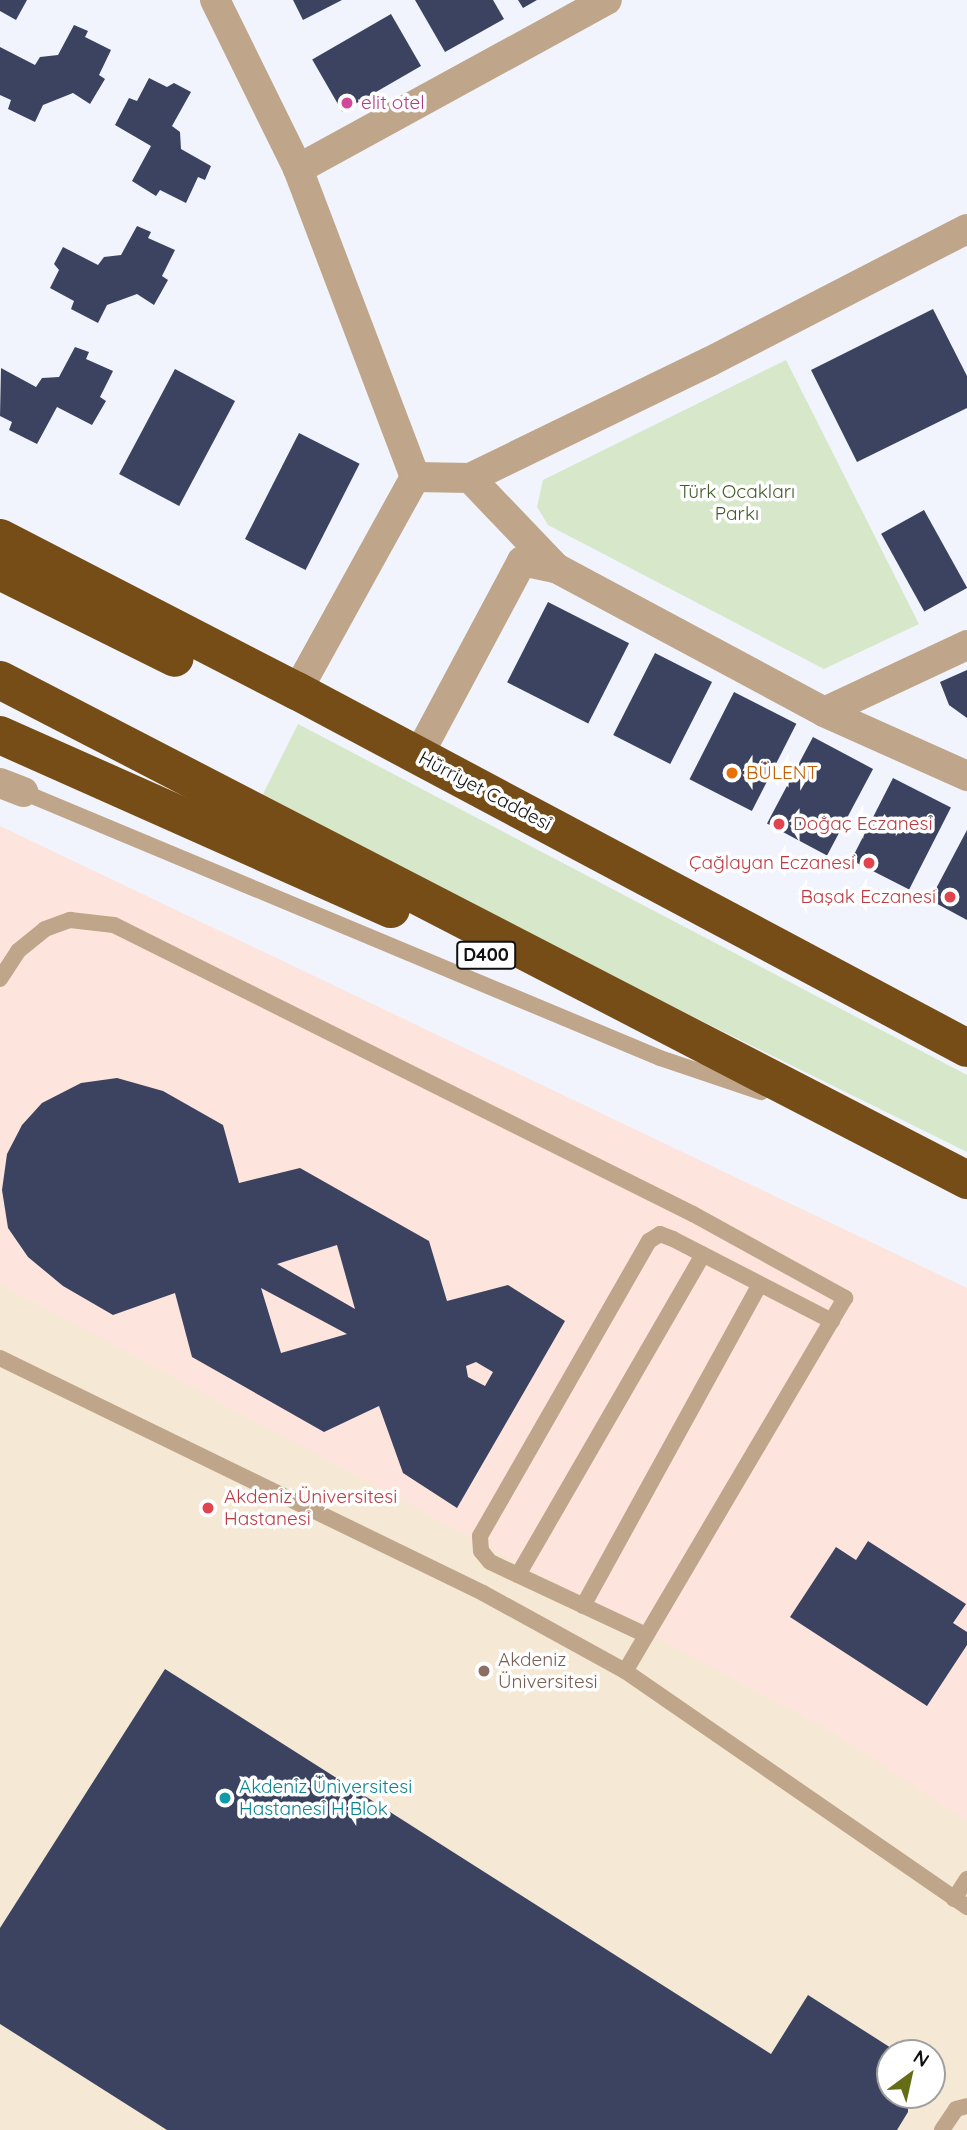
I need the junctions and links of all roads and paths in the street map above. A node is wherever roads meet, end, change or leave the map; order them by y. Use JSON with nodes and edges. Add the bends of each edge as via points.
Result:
{"nodes":[{"id":1,"x":215,"y":0,"type":"edge"},
{"id":2,"x":607,"y":0,"type":"edge"},
{"id":3,"x":298,"y":169,"type":"junction"},
{"id":4,"x":967,"y":229,"type":"edge"},
{"id":5,"x":415,"y":477,"type":"junction"},
{"id":6,"x":470,"y":478,"type":"junction"},
{"id":7,"x":0,"y":538,"type":"edge"},
{"id":8,"x":556,"y":568,"type":"junction"},
{"id":9,"x":0,"y":571,"type":"edge"},
{"id":10,"x":967,"y":645,"type":"edge"},
{"id":11,"x":0,"y":680,"type":"edge"},
{"id":12,"x":297,"y":691,"type":"junction"},
{"id":13,"x":824,"y":712,"type":"junction"},
{"id":14,"x":0,"y":735,"type":"edge"},
{"id":15,"x":418,"y":756,"type":"junction"},
{"id":16,"x":967,"y":776,"type":"edge"},
{"id":17,"x":8,"y":789,"type":"edge"},
{"id":18,"x":0,"y":979,"type":"edge"},
{"id":19,"x":967,"y":1050,"type":"edge"},
{"id":20,"x":787,"y":1100,"type":"junction"},
{"id":21,"x":967,"y":1180,"type":"edge"},
{"id":22,"x":967,"y":1186,"type":"edge"},
{"id":23,"x":703,"y":1254,"type":"junction"},
{"id":24,"x":760,"y":1284,"type":"junction"},
{"id":25,"x":832,"y":1321,"type":"junction"},
{"id":26,"x":0,"y":1358,"type":"edge"},
{"id":27,"x":518,"y":1575,"type":"junction"},
{"id":28,"x":583,"y":1606,"type":"junction"},
{"id":29,"x":646,"y":1635,"type":"junction"},
{"id":30,"x":625,"y":1671,"type":"junction"},
{"id":31,"x":967,"y":1879,"type":"edge"},
{"id":32,"x":960,"y":1903,"type":"edge"},
{"id":33,"x":967,"y":2106,"type":"edge"},
{"id":34,"x":942,"y":2130,"type":"edge"}],
"edges":[{"from":1,"to":3,"type":"street"},
{"from":2,"to":3,"type":"street"},
{"from":3,"to":5,"type":"street"},
{"from":4,"to":6,"type":"street"},
{"from":5,"to":6,"type":"street"},
{"from":5,"to":12,"type":"street"},
{"from":6,"to":8,"type":"street"},
{"from":7,"to":12,"type":"highway","name":"Hürriyet Caddesi"},
{"from":8,"to":13,"type":"street"},
{"from":8,"to":15,"type":"street","via":[[522,561]]},
{"from":9,"to":19,"type":"highway"},
{"from":10,"to":13,"type":"street"},
{"from":11,"to":21,"type":"highway"},
{"from":12,"to":15,"type":"highway","name":"Hürriyet Caddesi"},
{"from":13,"to":16,"type":"street"},
{"from":14,"to":20,"type":"highway","number":"D400","via":[[391,909]]},
{"from":15,"to":19,"type":"highway","name":"Hürriyet Caddesi"},
{"from":17,"to":20,"type":"lane","via":[[660,1058]]},
{"from":18,"to":25,"type":"lane","via":[[18,951],[45,929],[70,919],[114,925],[693,1214],[845,1298]]},
{"from":20,"to":22,"type":"highway","number":"D400"},
{"from":23,"to":24,"type":"lane"},
{"from":23,"to":27,"type":"lane"},
{"from":23,"to":27,"type":"lane","via":[[660,1234],[649,1241],[480,1536],[481,1551],[490,1562]]},
{"from":24,"to":25,"type":"lane"},
{"from":24,"to":28,"type":"lane"},
{"from":25,"to":29,"type":"lane"},
{"from":26,"to":30,"type":"lane","via":[[483,1593]]},
{"from":27,"to":28,"type":"lane"},
{"from":28,"to":29,"type":"lane"},
{"from":29,"to":30,"type":"lane"},
{"from":30,"to":32,"type":"lane"},
{"from":31,"to":32,"type":"lane"},
{"from":33,"to":34,"type":"lane","via":[[956,2109]]}]}
